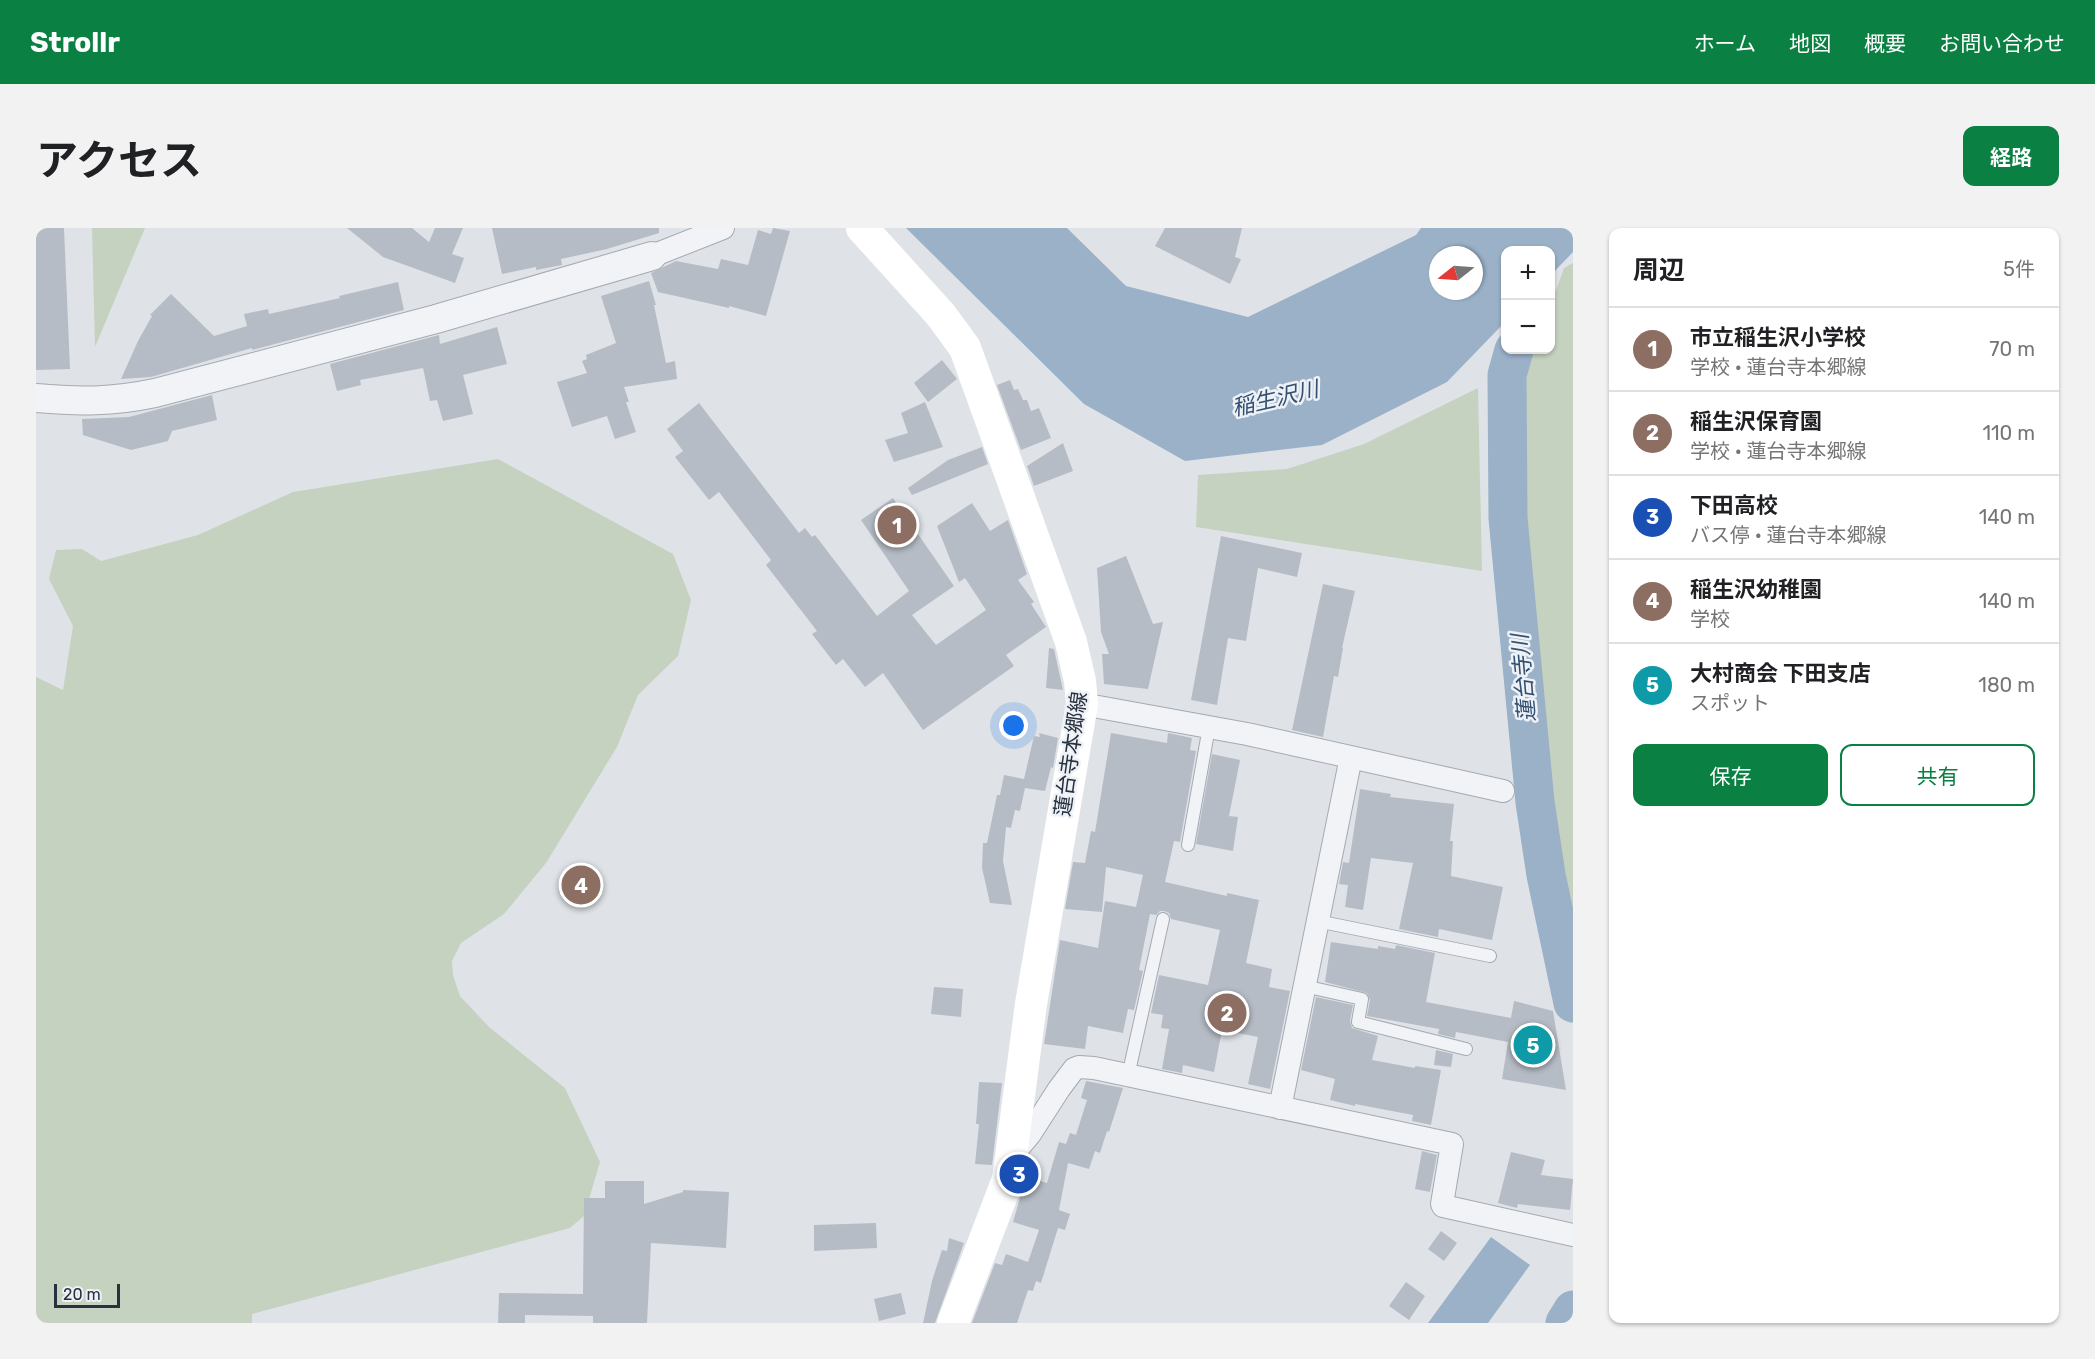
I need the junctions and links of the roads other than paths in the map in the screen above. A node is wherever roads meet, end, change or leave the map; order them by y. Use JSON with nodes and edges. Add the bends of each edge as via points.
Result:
{"nodes":[{"id":1,"x":723,"y":228,"type":"edge"},
{"id":2,"x":862,"y":228,"type":"edge"},
{"id":3,"x":652,"y":256,"type":"joint"},
{"id":4,"x":36,"y":398,"type":"edge"},
{"id":5,"x":1082,"y":704,"type":"junction"},
{"id":6,"x":1209,"y":727,"type":"junction"},
{"id":7,"x":1351,"y":757,"type":"junction"},
{"id":8,"x":1503,"y":791,"type":"dead end"},
{"id":9,"x":1188,"y":845,"type":"dead end"},
{"id":10,"x":1163,"y":919,"type":"dead end"},
{"id":11,"x":1317,"y":921,"type":"junction"},
{"id":12,"x":1491,"y":956,"type":"dead end"},
{"id":13,"x":1304,"y":986,"type":"junction"},
{"id":14,"x":1466,"y":1049,"type":"dead end"},
{"id":15,"x":1128,"y":1076,"type":"junction"},
{"id":16,"x":1280,"y":1108,"type":"junction"},
{"id":17,"x":1010,"y":1158,"type":"junction"},
{"id":18,"x":1573,"y":1235,"type":"edge"},
{"id":19,"x":953,"y":1323,"type":"edge"}],
"edges":[{"from":1,"to":3,"type":"street"},
{"from":2,"to":5,"type":"main road","name":"蓮台寺本郷線","via":[[947,322],[965,348],[1071,642]]},
{"from":3,"to":4,"type":"street","via":[[447,316],[155,393],[98,402]]},
{"from":5,"to":6,"type":"street"},
{"from":5,"to":17,"type":"main road","name":"蓮台寺本郷線","via":[[1031,1004]]},
{"from":6,"to":7,"type":"street"},
{"from":6,"to":9,"type":"lane"},
{"from":7,"to":8,"type":"street"},
{"from":7,"to":11,"type":"street"},
{"from":10,"to":15,"type":"lane"},
{"from":11,"to":12,"type":"lane"},
{"from":11,"to":13,"type":"street"},
{"from":13,"to":14,"type":"lane","via":[[1362,999],[1358,1022]]},
{"from":13,"to":16,"type":"street"},
{"from":15,"to":16,"type":"street"},
{"from":15,"to":17,"type":"street","via":[[1074,1069]]},
{"from":16,"to":18,"type":"street","via":[[1452,1144],[1443,1206]]},
{"from":17,"to":19,"type":"main road","name":"蓮台寺本郷線","via":[[1008,1179]]}]}
